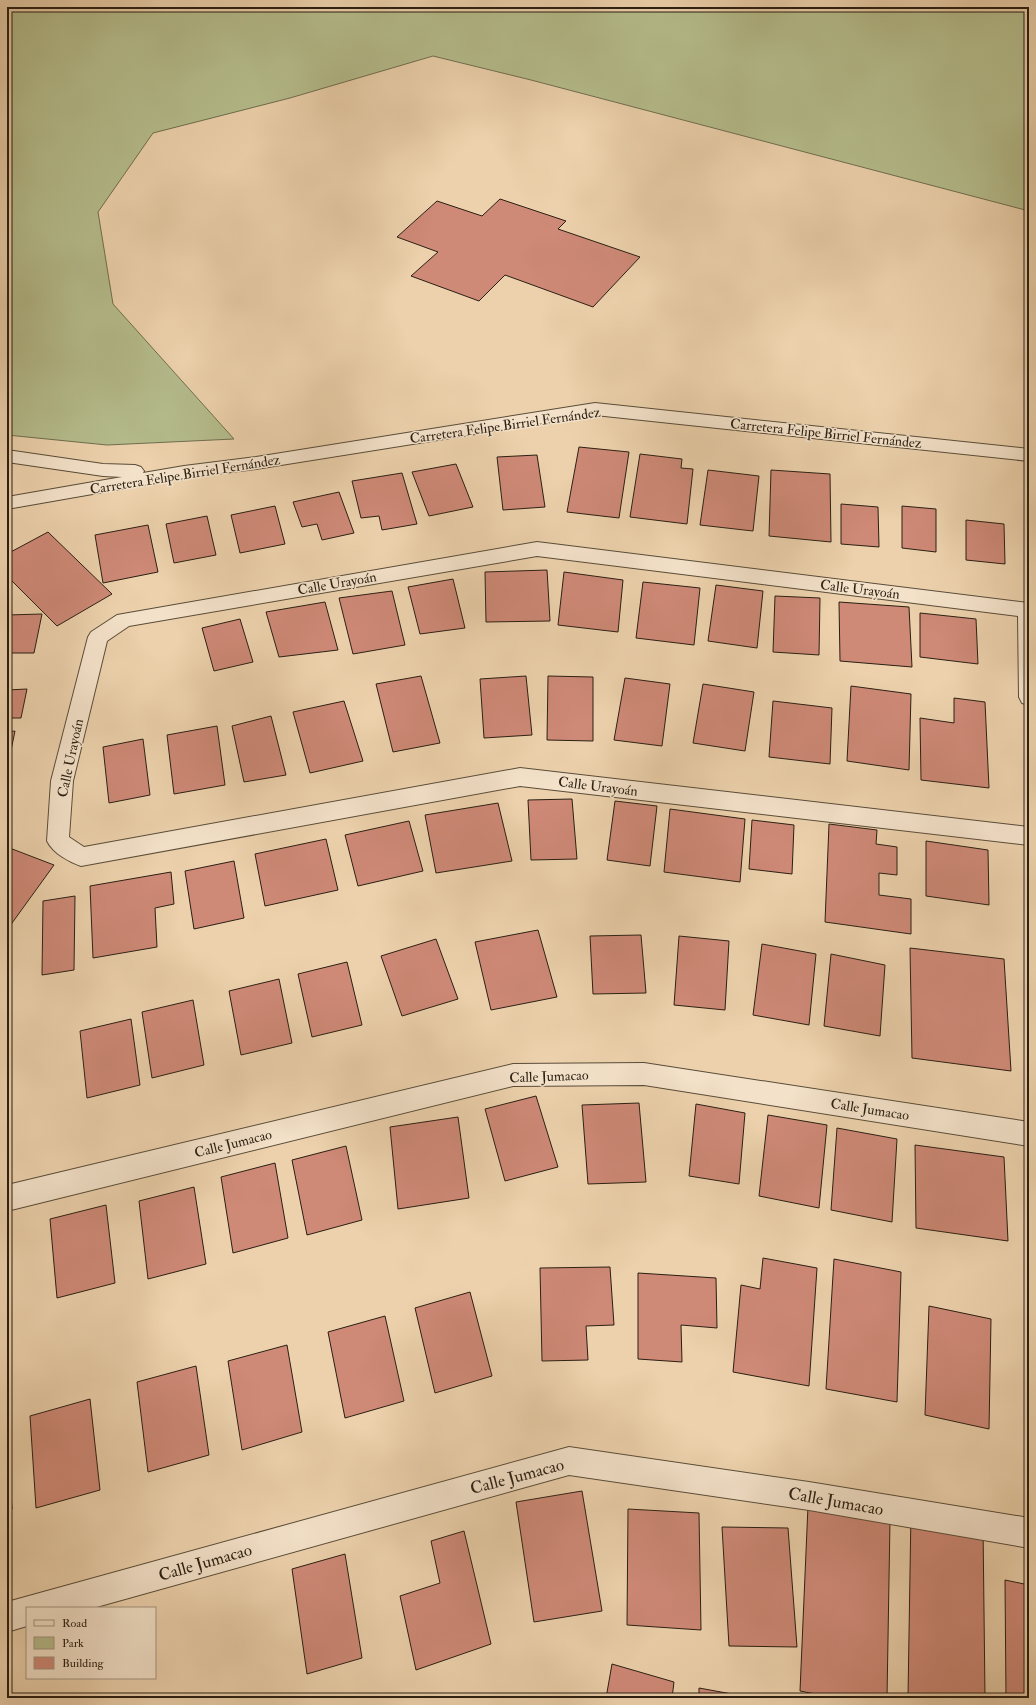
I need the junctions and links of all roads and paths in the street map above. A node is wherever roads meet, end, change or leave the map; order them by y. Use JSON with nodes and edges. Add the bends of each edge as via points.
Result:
{"nodes":[{"id":1,"x":1029,"y":455,"type":"edge"},
{"id":2,"x":7,"y":456,"type":"edge"},
{"id":3,"x":184,"y":472,"type":"junction"},
{"id":4,"x":7,"y":502,"type":"edge"},
{"id":5,"x":1028,"y":610,"type":"edge"},
{"id":6,"x":1029,"y":697,"type":"edge"},
{"id":7,"x":1029,"y":836,"type":"edge"},
{"id":8,"x":1029,"y":1134,"type":"edge"},
{"id":9,"x":7,"y":1198,"type":"edge"},
{"id":10,"x":1029,"y":1533,"type":"edge"},
{"id":11,"x":43,"y":1607,"type":"edge"},
{"id":12,"x":26,"y":1611,"type":"edge"},
{"id":13,"x":7,"y":1617,"type":"edge"}],
"edges":[{"from":1,"to":3,"type":"street","name":"Carretera Felipe Birriel Fernández","via":[[595,409],[264,462]]},
{"from":2,"to":3,"type":"street","via":[[103,470]]},
{"from":3,"to":4,"type":"street","name":"Carretera Felipe Birriel Fernández"},
{"from":5,"to":6,"type":"street"},
{"from":5,"to":7,"type":"street","name":"Calle Urayoán","via":[[537,549],[124,620],[98,637],[62,781],[58,841],[81,857],[520,777]]},
{"from":8,"to":9,"type":"street","name":"Calle Jumacao","via":[[644,1074],[514,1075]]},
{"from":10,"to":11,"type":"street","name":"Calle Jumacao","via":[[809,1496],[569,1461]]},
{"from":12,"to":13,"type":"street"}]}
